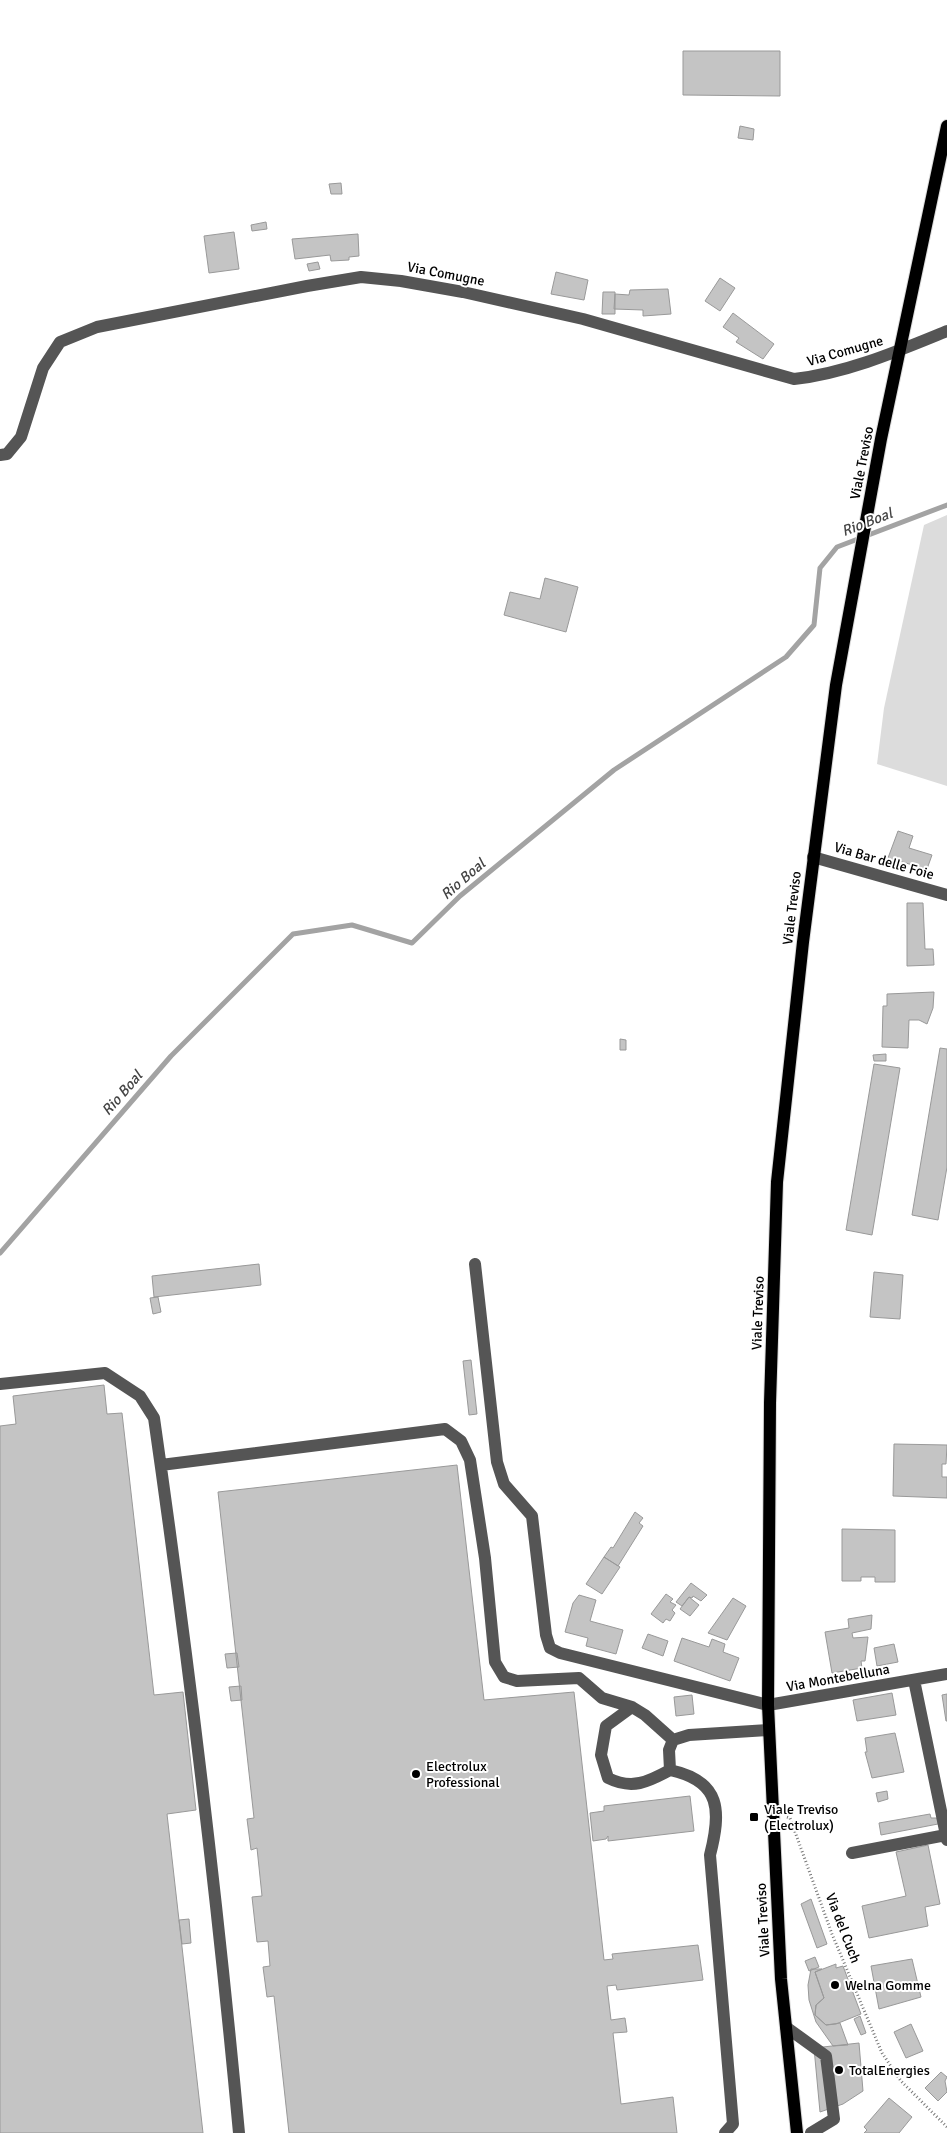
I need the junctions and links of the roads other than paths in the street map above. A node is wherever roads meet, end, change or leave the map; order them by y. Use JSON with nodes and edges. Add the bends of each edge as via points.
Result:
{"nodes":[{"id":1,"x":947,"y":126,"type":"edge"},
{"id":2,"x":947,"y":331,"type":"edge"},
{"id":3,"x":900,"y":350,"type":"junction"},
{"id":4,"x":0,"y":455,"type":"edge"},
{"id":5,"x":814,"y":857,"type":"junction"},
{"id":6,"x":947,"y":894,"type":"edge"},
{"id":7,"x":475,"y":1264,"type":"dead end"},
{"id":8,"x":0,"y":1384,"type":"edge"},
{"id":9,"x":161,"y":1465,"type":"junction"},
{"id":10,"x":947,"y":1674,"type":"edge"},
{"id":11,"x":914,"y":1680,"type":"junction"},
{"id":12,"x":768,"y":1705,"type":"junction"},
{"id":13,"x":632,"y":1707,"type":"junction"},
{"id":14,"x":769,"y":1730,"type":"junction"},
{"id":15,"x":673,"y":1740,"type":"junction"},
{"id":16,"x":670,"y":1770,"type":"junction"},
{"id":17,"x":946,"y":1838,"type":"edge"},
{"id":18,"x":852,"y":1853,"type":"dead end"},
{"id":19,"x":786,"y":2026,"type":"junction"},
{"id":20,"x":239,"y":2133,"type":"edge"},
{"id":21,"x":725,"y":2133,"type":"edge"},
{"id":22,"x":797,"y":2133,"type":"edge"},
{"id":23,"x":811,"y":2133,"type":"edge"}],
"edges":[{"from":1,"to":3,"type":"main road","name":"Viale Treviso"},
{"from":2,"to":3,"type":"street","name":"Via Comugne"},
{"from":3,"to":4,"type":"street","name":"Via Comugne","via":[[815,377],[794,379],[583,319],[463,292],[361,277],[97,327],[60,342],[43,368],[21,437],[7,454]]},
{"from":3,"to":5,"type":"main road","name":"Viale Treviso","via":[[836,685]]},
{"from":5,"to":6,"type":"street","name":"Via Bar delle Foie"},
{"from":5,"to":12,"type":"main road","name":"Viale Treviso","via":[[777,1182],[770,1403]]},
{"from":7,"to":12,"type":"street","via":[[497,1462],[504,1484],[532,1516],[550,1648]]},
{"from":8,"to":9,"type":"street","via":[[105,1373],[140,1396],[154,1418]]},
{"from":9,"to":13,"type":"street","via":[[445,1429],[461,1441],[470,1460],[485,1558],[495,1662],[504,1676],[517,1681],[579,1678],[602,1698]]},
{"from":9,"to":20,"type":"street","via":[[188,1658],[223,1957]]},
{"from":10,"to":11,"type":"street","name":"Via Montebelluna"},
{"from":11,"to":12,"type":"street","name":"Via Montebelluna"},
{"from":11,"to":17,"type":"street"},
{"from":12,"to":14,"type":"main road","name":"Viale Treviso"},
{"from":13,"to":15,"type":"street"},
{"from":13,"to":16,"type":"street","via":[[606,1726],[601,1755],[608,1778],[622,1785],[648,1782]]},
{"from":14,"to":15,"type":"street","via":[[689,1735]]},
{"from":14,"to":19,"type":"main road","name":"Viale Treviso"},
{"from":15,"to":16,"type":"street","via":[[669,1750]]},
{"from":16,"to":21,"type":"street","via":[[687,1773],[705,1788],[718,1810],[710,1855],[733,2124]]},
{"from":17,"to":18,"type":"street"},
{"from":19,"to":22,"type":"main road","name":"Viale Treviso"},
{"from":19,"to":23,"type":"street","via":[[826,2056],[834,2119]]}]}
